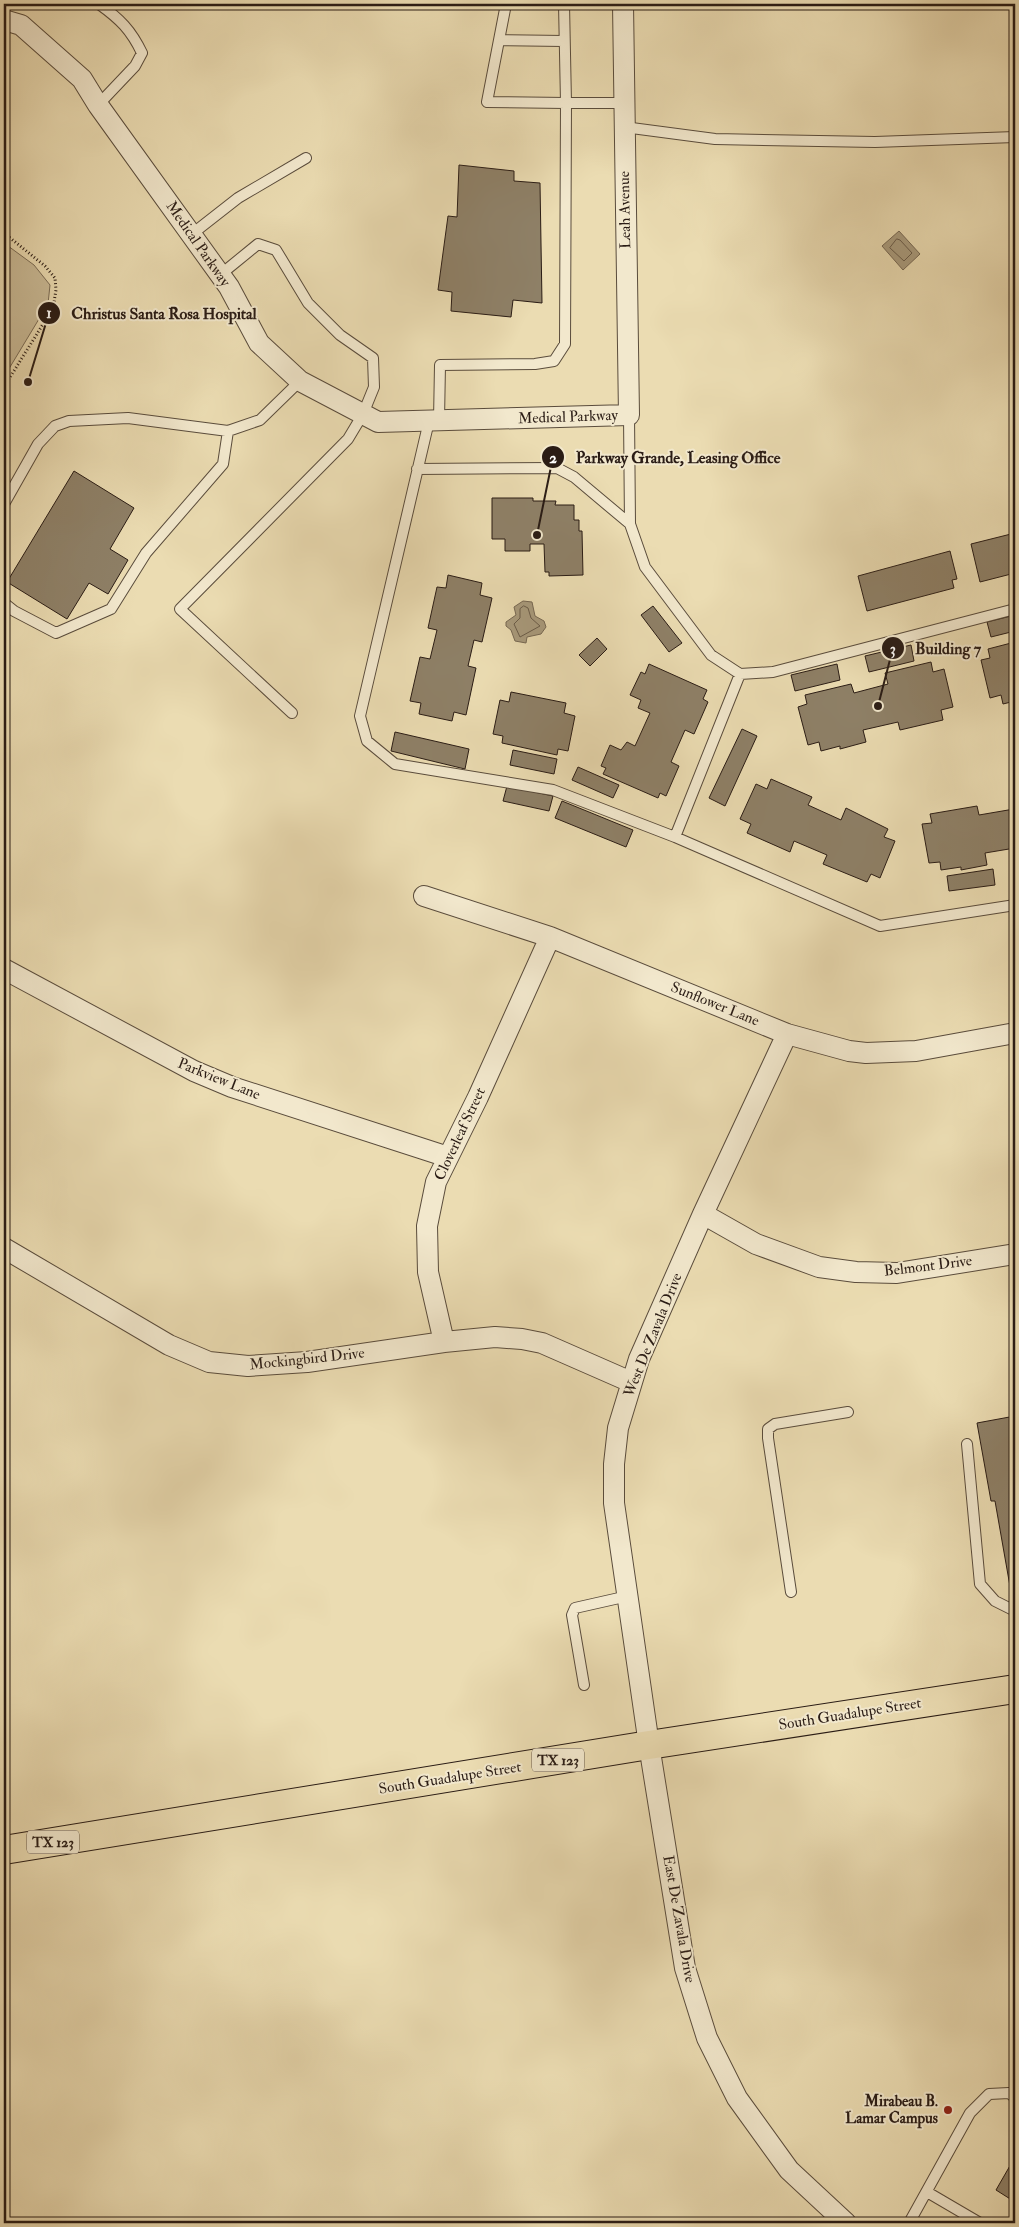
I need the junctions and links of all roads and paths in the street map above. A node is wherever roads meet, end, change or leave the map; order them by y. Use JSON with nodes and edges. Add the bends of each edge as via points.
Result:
{"nodes":[{"id":1,"x":99,"y":4,"type":"edge"},
{"id":2,"x":506,"y":4,"type":"edge"},
{"id":3,"x":564,"y":4,"type":"edge"},
{"id":4,"x":623,"y":4,"type":"edge"},
{"id":5,"x":4,"y":20,"type":"edge"},
{"id":6,"x":499,"y":40,"type":"junction"},
{"id":7,"x":564,"y":41,"type":"junction"},
{"id":8,"x":566,"y":103,"type":"junction"},
{"id":9,"x":623,"y":103,"type":"junction"},
{"id":10,"x":98,"y":105,"type":"junction"},
{"id":11,"x":624,"y":127,"type":"junction"},
{"id":12,"x":1015,"y":138,"type":"edge"},
{"id":13,"x":306,"y":158,"type":"dead end"},
{"id":14,"x":4,"y":233,"type":"edge"},
{"id":15,"x":192,"y":234,"type":"junction"},
{"id":16,"x":220,"y":275,"type":"junction"},
{"id":17,"x":300,"y":381,"type":"junction"},
{"id":18,"x":4,"y":387,"type":"edge"},
{"id":19,"x":363,"y":414,"type":"junction"},
{"id":20,"x":629,"y":415,"type":"junction"},
{"id":21,"x":434,"y":421,"type":"junction"},
{"id":22,"x":228,"y":431,"type":"junction"},
{"id":23,"x":417,"y":469,"type":"junction"},
{"id":24,"x":4,"y":504,"type":"edge"},
{"id":25,"x":630,"y":524,"type":"junction"},
{"id":26,"x":4,"y":603,"type":"edge"},
{"id":27,"x":1015,"y":609,"type":"edge"},
{"id":28,"x":740,"y":674,"type":"junction"},
{"id":29,"x":292,"y":714,"type":"dead end"},
{"id":30,"x":674,"y":837,"type":"junction"},
{"id":31,"x":424,"y":896,"type":"dead end"},
{"id":32,"x":1015,"y":904,"type":"edge"},
{"id":33,"x":550,"y":937,"type":"junction"},
{"id":34,"x":4,"y":969,"type":"edge"},
{"id":35,"x":1015,"y":1033,"type":"edge"},
{"id":36,"x":787,"y":1034,"type":"junction"},
{"id":37,"x":448,"y":1157,"type":"junction"},
{"id":38,"x":703,"y":1214,"type":"junction"},
{"id":39,"x":4,"y":1248,"type":"edge"},
{"id":40,"x":1015,"y":1254,"type":"edge"},
{"id":41,"x":444,"y":1342,"type":"junction"},
{"id":42,"x":631,"y":1382,"type":"junction"},
{"id":43,"x":848,"y":1412,"type":"dead end"},
{"id":44,"x":967,"y":1444,"type":"dead end"},
{"id":45,"x":791,"y":1592,"type":"dead end"},
{"id":46,"x":628,"y":1596,"type":"junction"},
{"id":47,"x":1015,"y":1611,"type":"edge"},
{"id":48,"x":584,"y":1685,"type":"dead end"},
{"id":49,"x":1015,"y":1689,"type":"edge"},
{"id":50,"x":649,"y":1745,"type":"junction"},
{"id":51,"x":4,"y":1850,"type":"edge"},
{"id":52,"x":1015,"y":2098,"type":"edge"},
{"id":53,"x":927,"y":2192,"type":"junction"},
{"id":54,"x":846,"y":2223,"type":"edge"},
{"id":55,"x":909,"y":2223,"type":"edge"},
{"id":56,"x":980,"y":2223,"type":"edge"}],
"edges":[{"from":1,"to":10,"type":"lane","via":[[133,34],[142,53],[135,66]]},
{"from":2,"to":6,"type":"lane"},
{"from":3,"to":7,"type":"lane"},
{"from":4,"to":9,"type":"street","name":"Leah Avenue"},
{"from":5,"to":10,"type":"street","name":"Medical Parkway","via":[[21,25],[82,80]]},
{"from":6,"to":7,"type":"lane"},
{"from":6,"to":8,"type":"lane","via":[[488,102]]},
{"from":7,"to":8,"type":"lane"},
{"from":8,"to":9,"type":"lane"},
{"from":8,"to":21,"type":"lane","via":[[565,344],[554,361],[440,366]]},
{"from":9,"to":11,"type":"street","name":"Leah Avenue"},
{"from":10,"to":15,"type":"street","name":"Medical Parkway"},
{"from":11,"to":12,"type":"lane","via":[[715,139],[875,142]]},
{"from":11,"to":20,"type":"street","name":"Leah Avenue"},
{"from":13,"to":15,"type":"lane","via":[[238,198]]},
{"from":14,"to":18,"type":"path","via":[[45,266],[55,278],[56,290],[52,308]]},
{"from":15,"to":16,"type":"street","name":"Medical Parkway"},
{"from":16,"to":17,"type":"street","name":"Medical Parkway","via":[[259,343]]},
{"from":16,"to":19,"type":"lane","via":[[258,244],[276,250],[308,303],[340,335],[373,358],[374,387]]},
{"from":17,"to":19,"type":"street","name":"Medical Parkway"},
{"from":17,"to":22,"type":"lane","via":[[260,420]]},
{"from":19,"to":21,"type":"street","name":"Medical Parkway","via":[[378,422]]},
{"from":19,"to":29,"type":"lane","via":[[348,439],[180,609]]},
{"from":20,"to":21,"type":"street","name":"Medical Parkway"},
{"from":20,"to":25,"type":"lane"},
{"from":21,"to":23,"type":"lane"},
{"from":22,"to":24,"type":"lane","via":[[128,418],[69,421],[55,426],[38,444]]},
{"from":22,"to":26,"type":"lane","via":[[223,464],[146,553],[111,609],[56,633]]},
{"from":23,"to":25,"type":"lane","via":[[557,468],[574,477]]},
{"from":23,"to":30,"type":"lane","via":[[360,716],[367,741],[395,764],[553,790]]},
{"from":25,"to":28,"type":"lane","via":[[645,567],[711,655]]},
{"from":27,"to":28,"type":"lane","via":[[773,672]]},
{"from":28,"to":30,"type":"lane"},
{"from":30,"to":32,"type":"lane","via":[[880,926]]},
{"from":31,"to":33,"type":"street","name":"Sunflower Lane"},
{"from":33,"to":36,"type":"street","name":"Sunflower Lane"},
{"from":33,"to":37,"type":"street","name":"Cloverleaf Street"},
{"from":34,"to":37,"type":"street","name":"Parkview Lane","via":[[224,1084]]},
{"from":35,"to":36,"type":"street","name":"Sunflower Lane","via":[[916,1051],[866,1053]]},
{"from":36,"to":38,"type":"street","name":"West De Zavala Drive"},
{"from":37,"to":41,"type":"street","name":"Cloverleaf Street","via":[[436,1182],[427,1226],[428,1272]]},
{"from":38,"to":40,"type":"street","name":"Belmont Drive","via":[[756,1244],[819,1267],[856,1272],[898,1273]]},
{"from":38,"to":42,"type":"street","name":"West De Zavala Drive"},
{"from":39,"to":41,"type":"street","name":"Mockingbird Drive","via":[[169,1345],[209,1362],[248,1366],[307,1362]]},
{"from":41,"to":42,"type":"street","name":"Mockingbird Drive","via":[[495,1337],[522,1339],[542,1344]]},
{"from":42,"to":46,"type":"street","name":"West De Zavala Drive","via":[[618,1428],[614,1464],[614,1503]]},
{"from":43,"to":45,"type":"lane","via":[[775,1424],[768,1429]]},
{"from":44,"to":47,"type":"lane","via":[[980,1584],[996,1602]]},
{"from":46,"to":48,"type":"lane","via":[[575,1608],[572,1615]]},
{"from":46,"to":50,"type":"street","name":"West De Zavala Drive"},
{"from":49,"to":50,"type":"main road","name":"South Guadalupe Street","number":"TX 123"},
{"from":50,"to":51,"type":"main road","name":"South Guadalupe Street","number":"TX 123"},
{"from":50,"to":54,"type":"street","name":"East De Zavala Drive","via":[[685,1968],[707,2038],[737,2098],[789,2170]]},
{"from":52,"to":53,"type":"lane","via":[[1009,2093],[989,2094],[970,2113]]},
{"from":53,"to":55,"type":"lane"},
{"from":53,"to":56,"type":"lane"}]}
